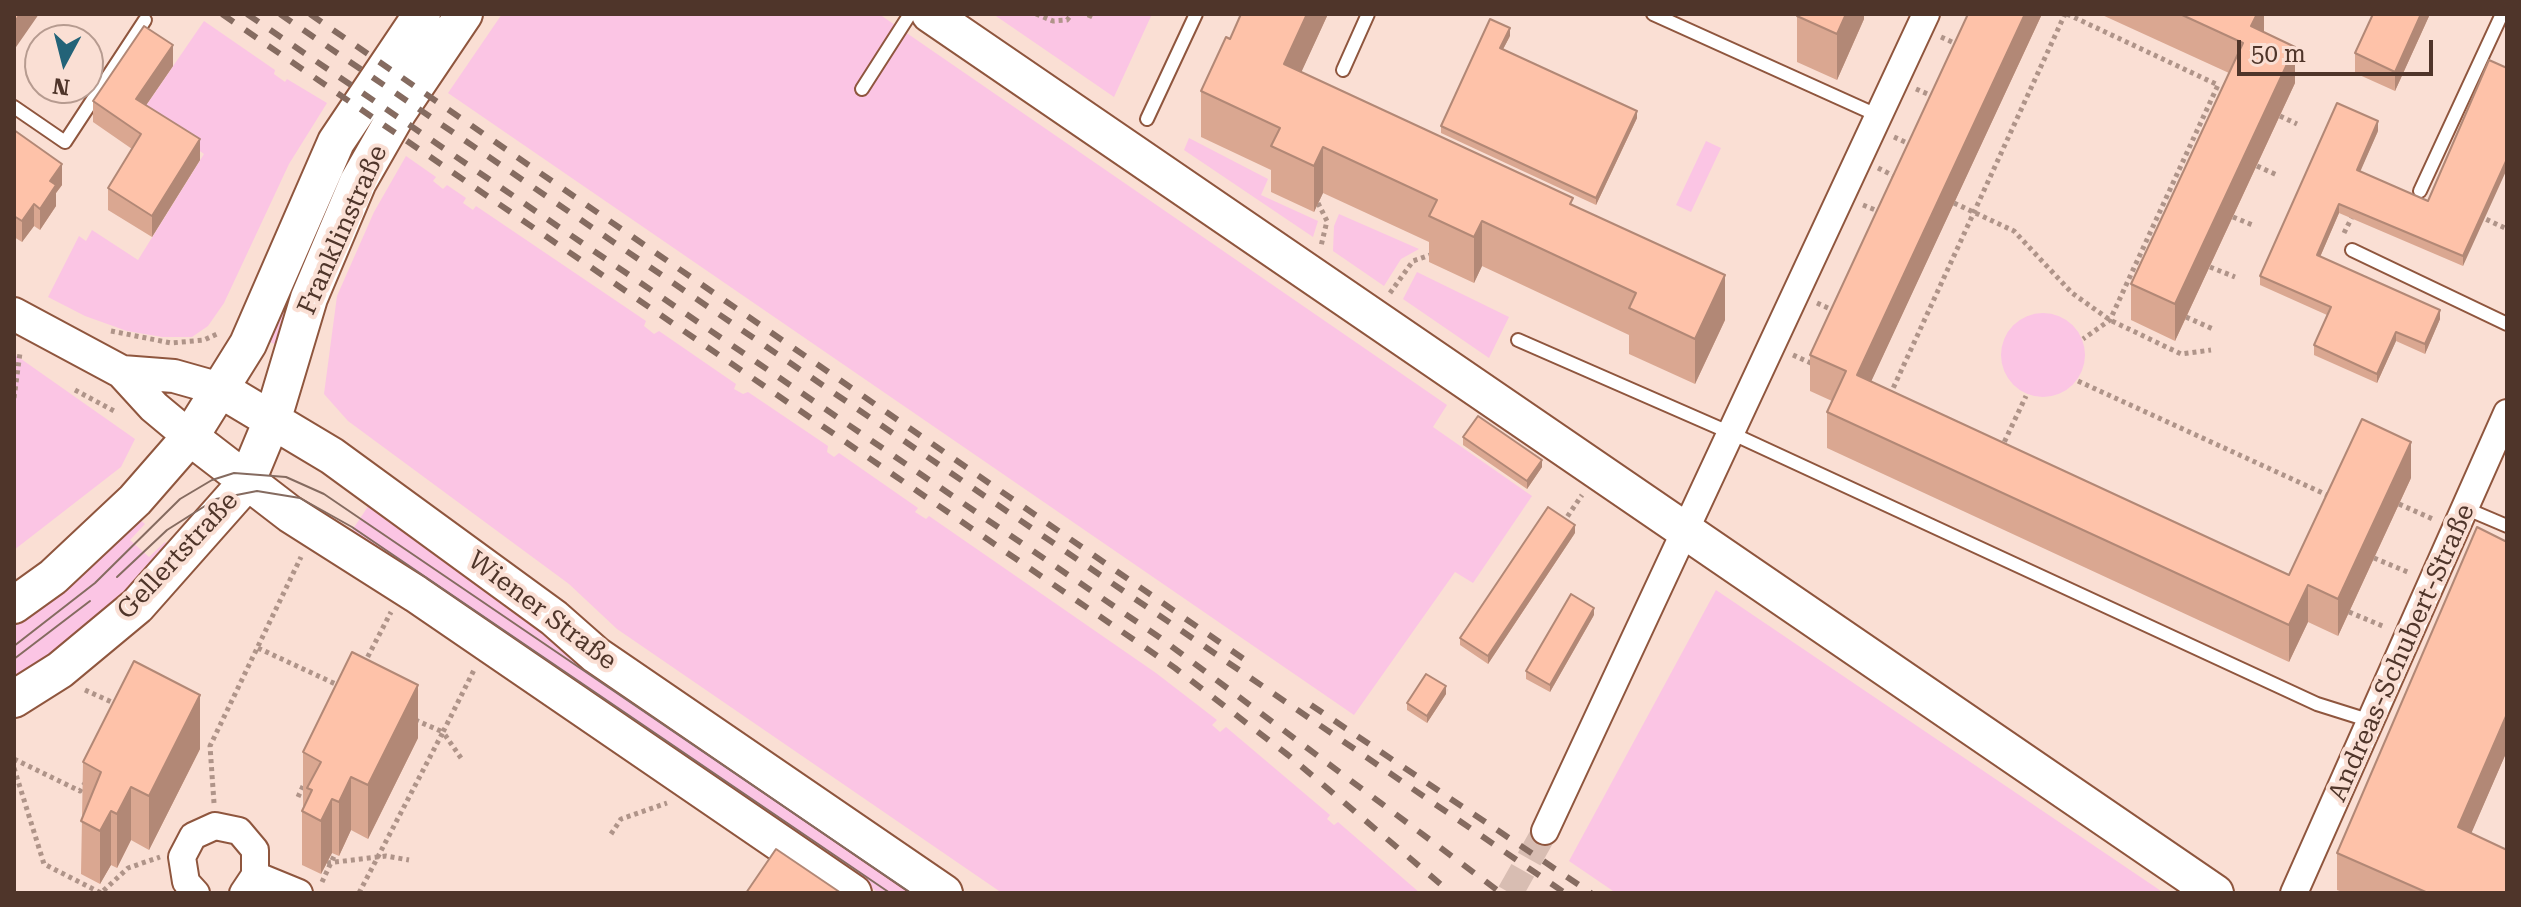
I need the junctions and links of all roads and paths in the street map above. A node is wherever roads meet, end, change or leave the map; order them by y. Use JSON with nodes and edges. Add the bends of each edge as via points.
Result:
{"nodes":[{"id":1,"x":422,"y":14,"type":"edge"},
{"id":2,"x":464,"y":14,"type":"edge"},
{"id":3,"x":910,"y":14,"type":"edge"},
{"id":4,"x":930,"y":14,"type":"edge"},
{"id":5,"x":1036,"y":14,"type":"edge"},
{"id":6,"x":1072,"y":14,"type":"edge"},
{"id":7,"x":1196,"y":14,"type":"edge"},
{"id":8,"x":1368,"y":14,"type":"edge"},
{"id":9,"x":1653,"y":14,"type":"edge"},
{"id":10,"x":1926,"y":14,"type":"edge"},
{"id":11,"x":2066,"y":14,"type":"edge"},
{"id":12,"x":2502,"y":14,"type":"edge"},
{"id":13,"x":145,"y":20,"type":"dead end"},
{"id":14,"x":1343,"y":70,"type":"dead end"},
{"id":15,"x":862,"y":89,"type":"dead end"},
{"id":16,"x":14,"y":107,"type":"edge"},
{"id":17,"x":1879,"y":116,"type":"junction"},
{"id":18,"x":2280,"y":116,"type":"edge"},
{"id":19,"x":1147,"y":119,"type":"dead end"},
{"id":20,"x":2297,"y":124,"type":"dead end"},
{"id":21,"x":2257,"y":166,"type":"edge"},
{"id":22,"x":2277,"y":175,"type":"dead end"},
{"id":23,"x":2420,"y":191,"type":"dead end"},
{"id":24,"x":1318,"y":203,"type":"edge"},
{"id":25,"x":1954,"y":203,"type":"edge"},
{"id":26,"x":1974,"y":212,"type":"junction"},
{"id":27,"x":2478,"y":216,"type":"edge"},
{"id":28,"x":2233,"y":217,"type":"edge"},
{"id":29,"x":2255,"y":226,"type":"dead end"},
{"id":30,"x":2507,"y":229,"type":"edge"},
{"id":31,"x":1321,"y":247,"type":"dead end"},
{"id":32,"x":2352,"y":250,"type":"dead end"},
{"id":33,"x":1433,"y":254,"type":"edge"},
{"id":34,"x":2210,"y":267,"type":"edge"},
{"id":35,"x":2235,"y":277,"type":"dead end"},
{"id":36,"x":1389,"y":294,"type":"dead end"},
{"id":37,"x":14,"y":314,"type":"edge"},
{"id":38,"x":2186,"y":317,"type":"edge"},
{"id":39,"x":2110,"y":320,"type":"junction"},
{"id":40,"x":2507,"y":324,"type":"edge"},
{"id":41,"x":2213,"y":329,"type":"dead end"},
{"id":42,"x":111,"y":331,"type":"dead end"},
{"id":43,"x":222,"y":332,"type":"dead end"},
{"id":44,"x":2083,"y":339,"type":"dead end"},
{"id":45,"x":1518,"y":340,"type":"dead end"},
{"id":46,"x":2211,"y":350,"type":"dead end"},
{"id":47,"x":20,"y":353,"type":"dead end"},
{"id":48,"x":122,"y":372,"type":"junction"},
{"id":49,"x":2078,"y":381,"type":"dead end"},
{"id":50,"x":220,"y":389,"type":"junction"},
{"id":51,"x":75,"y":390,"type":"dead end"},
{"id":52,"x":2026,"y":396,"type":"dead end"},
{"id":53,"x":14,"y":398,"type":"edge"},
{"id":54,"x":1887,"y":402,"type":"edge"},
{"id":55,"x":2507,"y":413,"type":"edge"},
{"id":56,"x":121,"y":416,"type":"dead end"},
{"id":57,"x":273,"y":418,"type":"junction"},
{"id":58,"x":1733,"y":434,"type":"junction"},
{"id":59,"x":190,"y":437,"type":"junction"},
{"id":60,"x":1986,"y":447,"type":"edge"},
{"id":61,"x":2333,"y":482,"type":"edge"},
{"id":62,"x":246,"y":483,"type":"junction"},
{"id":63,"x":2327,"y":495,"type":"junction"},
{"id":64,"x":2399,"y":504,"type":"edge"},
{"id":65,"x":2321,"y":508,"type":"edge"},
{"id":66,"x":2462,"y":520,"type":"junction"},
{"id":67,"x":2507,"y":526,"type":"edge"},
{"id":68,"x":1687,"y":532,"type":"junction"},
{"id":69,"x":301,"y":557,"type":"dead end"},
{"id":70,"x":2374,"y":558,"type":"edge"},
{"id":71,"x":2433,"y":584,"type":"junction"},
{"id":72,"x":14,"y":605,"type":"edge"},
{"id":73,"x":392,"y":609,"type":"dead end"},
{"id":74,"x":2349,"y":612,"type":"edge"},
{"id":75,"x":2409,"y":638,"type":"junction"},
{"id":76,"x":258,"y":648,"type":"junction"},
{"id":77,"x":476,"y":665,"type":"dead end"},
{"id":78,"x":357,"y":677,"type":"edge"},
{"id":79,"x":77,"y":686,"type":"dead end"},
{"id":80,"x":350,"y":691,"type":"edge"},
{"id":81,"x":14,"y":699,"type":"edge"},
{"id":82,"x":123,"y":707,"type":"edge"},
{"id":83,"x":403,"y":714,"type":"edge"},
{"id":84,"x":2371,"y":721,"type":"junction"},
{"id":85,"x":443,"y":732,"type":"junction"},
{"id":86,"x":461,"y":758,"type":"dead end"},
{"id":87,"x":14,"y":759,"type":"edge"},
{"id":88,"x":14,"y":768,"type":"edge"},
{"id":89,"x":311,"y":771,"type":"edge"},
{"id":90,"x":90,"y":772,"type":"edge"},
{"id":91,"x":298,"y":797,"type":"dead end"},
{"id":92,"x":675,"y":800,"type":"dead end"},
{"id":93,"x":215,"y":826,"type":"junction"},
{"id":94,"x":1545,"y":831,"type":"tunnel mouth"},
{"id":95,"x":611,"y":834,"type":"dead end"},
{"id":96,"x":335,"y":854,"type":"dead end"},
{"id":97,"x":156,"y":857,"type":"dead end"},
{"id":98,"x":377,"y":857,"type":"junction"},
{"id":99,"x":409,"y":860,"type":"dead end"},
{"id":100,"x":328,"y":864,"type":"junction"},
{"id":101,"x":249,"y":884,"type":"edge"},
{"id":102,"x":196,"y":893,"type":"edge"},
{"id":103,"x":299,"y":893,"type":"edge"},
{"id":104,"x":317,"y":893,"type":"edge"},
{"id":105,"x":359,"y":893,"type":"edge"},
{"id":106,"x":853,"y":893,"type":"edge"},
{"id":107,"x":944,"y":893,"type":"edge"},
{"id":108,"x":2215,"y":893,"type":"edge"},
{"id":109,"x":2294,"y":893,"type":"edge"}],
"edges":[{"from":1,"to":50,"type":"main road","name":"Franklinstraße","via":[[336,142],[248,344]]},
{"from":2,"to":57,"type":"main road","name":"Franklinstraße","via":[[358,182],[309,298]]},
{"from":3,"to":15,"type":"lane"},
{"from":4,"to":68,"type":"main road"},
{"from":5,"to":6,"type":"path","via":[[1053,21]]},
{"from":7,"to":19,"type":"lane"},
{"from":8,"to":14,"type":"lane"},
{"from":9,"to":17,"type":"lane"},
{"from":10,"to":17,"type":"street"},
{"from":11,"to":26,"type":"path"},
{"from":11,"to":39,"type":"path","via":[[2218,85]]},
{"from":12,"to":23,"type":"lane"},
{"from":13,"to":16,"type":"lane","via":[[65,142]]},
{"from":17,"to":58,"type":"street"},
{"from":18,"to":20,"type":"path"},
{"from":21,"to":22,"type":"path"},
{"from":24,"to":31,"type":"path","via":[[1327,221]]},
{"from":25,"to":26,"type":"path"},
{"from":26,"to":39,"type":"path","via":[[2014,231],[2072,293]]},
{"from":26,"to":54,"type":"path"},
{"from":27,"to":30,"type":"path"},
{"from":28,"to":29,"type":"path"},
{"from":32,"to":40,"type":"lane"},
{"from":33,"to":36,"type":"path","via":[[1413,261]]},
{"from":34,"to":35,"type":"path"},
{"from":37,"to":48,"type":"street","name":"Wiener Straße"},
{"from":38,"to":41,"type":"path"},
{"from":39,"to":44,"type":"path"},
{"from":39,"to":46,"type":"path","via":[[2181,354]]},
{"from":42,"to":43,"type":"path","via":[[171,343],[204,340]]},
{"from":45,"to":58,"type":"lane"},
{"from":47,"to":53,"type":"path"},
{"from":48,"to":50,"type":"street","name":"Wiener Straße","via":[[174,376]]},
{"from":48,"to":59,"type":"street","name":"Wiener Straße"},
{"from":49,"to":63,"type":"path"},
{"from":50,"to":57,"type":"main road","name":"Wiener Straße"},
{"from":50,"to":59,"type":"main road"},
{"from":51,"to":56,"type":"path"},
{"from":52,"to":60,"type":"path","via":[[2000,453]]},
{"from":55,"to":66,"type":"street","name":"Andreas-Schubert-Straße"},
{"from":57,"to":62,"type":"main road","name":"Gellertstraße"},
{"from":57,"to":107,"type":"main road","name":"Wiener Straße","via":[[529,599],[596,655]]},
{"from":58,"to":68,"type":"street"},
{"from":58,"to":84,"type":"lane","via":[[2317,704]]},
{"from":59,"to":62,"type":"main road","name":"Wiener Straße"},
{"from":59,"to":72,"type":"main road","via":[[135,500],[53,577]]},
{"from":61,"to":63,"type":"path"},
{"from":62,"to":81,"type":"main road","name":"Gellertstraße","via":[[137,606],[60,670]]},
{"from":62,"to":106,"type":"main road","name":"Wiener Straße"},
{"from":63,"to":65,"type":"path"},
{"from":64,"to":66,"type":"path"},
{"from":66,"to":67,"type":"lane"},
{"from":66,"to":71,"type":"street","name":"Andreas-Schubert-Straße"},
{"from":68,"to":94,"type":"street"},
{"from":68,"to":108,"type":"main road"},
{"from":69,"to":76,"type":"path"},
{"from":70,"to":71,"type":"path"},
{"from":71,"to":75,"type":"street","name":"Andreas-Schubert-Straße"},
{"from":73,"to":78,"type":"path"},
{"from":74,"to":75,"type":"path"},
{"from":75,"to":84,"type":"street","name":"Andreas-Schubert-Straße"},
{"from":76,"to":80,"type":"path"},
{"from":76,"to":93,"type":"path","via":[[210,746]]},
{"from":77,"to":85,"type":"path"},
{"from":79,"to":82,"type":"path"},
{"from":83,"to":85,"type":"path"},
{"from":84,"to":109,"type":"street","name":"Andreas-Schubert-Straße"},
{"from":85,"to":86,"type":"path"},
{"from":85,"to":98,"type":"path"},
{"from":87,"to":90,"type":"path","via":[[80,791]]},
{"from":88,"to":97,"type":"path","via":[[44,864],[101,893],[128,868]]},
{"from":89,"to":91,"type":"path"},
{"from":92,"to":95,"type":"path","via":[[621,819]]},
{"from":93,"to":101,"type":"street","via":[[228,826],[249,839],[257,862]]},
{"from":93,"to":102,"type":"street","via":[[193,836],[182,857],[186,882]]},
{"from":96,"to":100,"type":"path"},
{"from":98,"to":99,"type":"path"},
{"from":98,"to":100,"type":"path"},
{"from":98,"to":105,"type":"path"},
{"from":100,"to":104,"type":"path"},
{"from":101,"to":103,"type":"street"}]}
